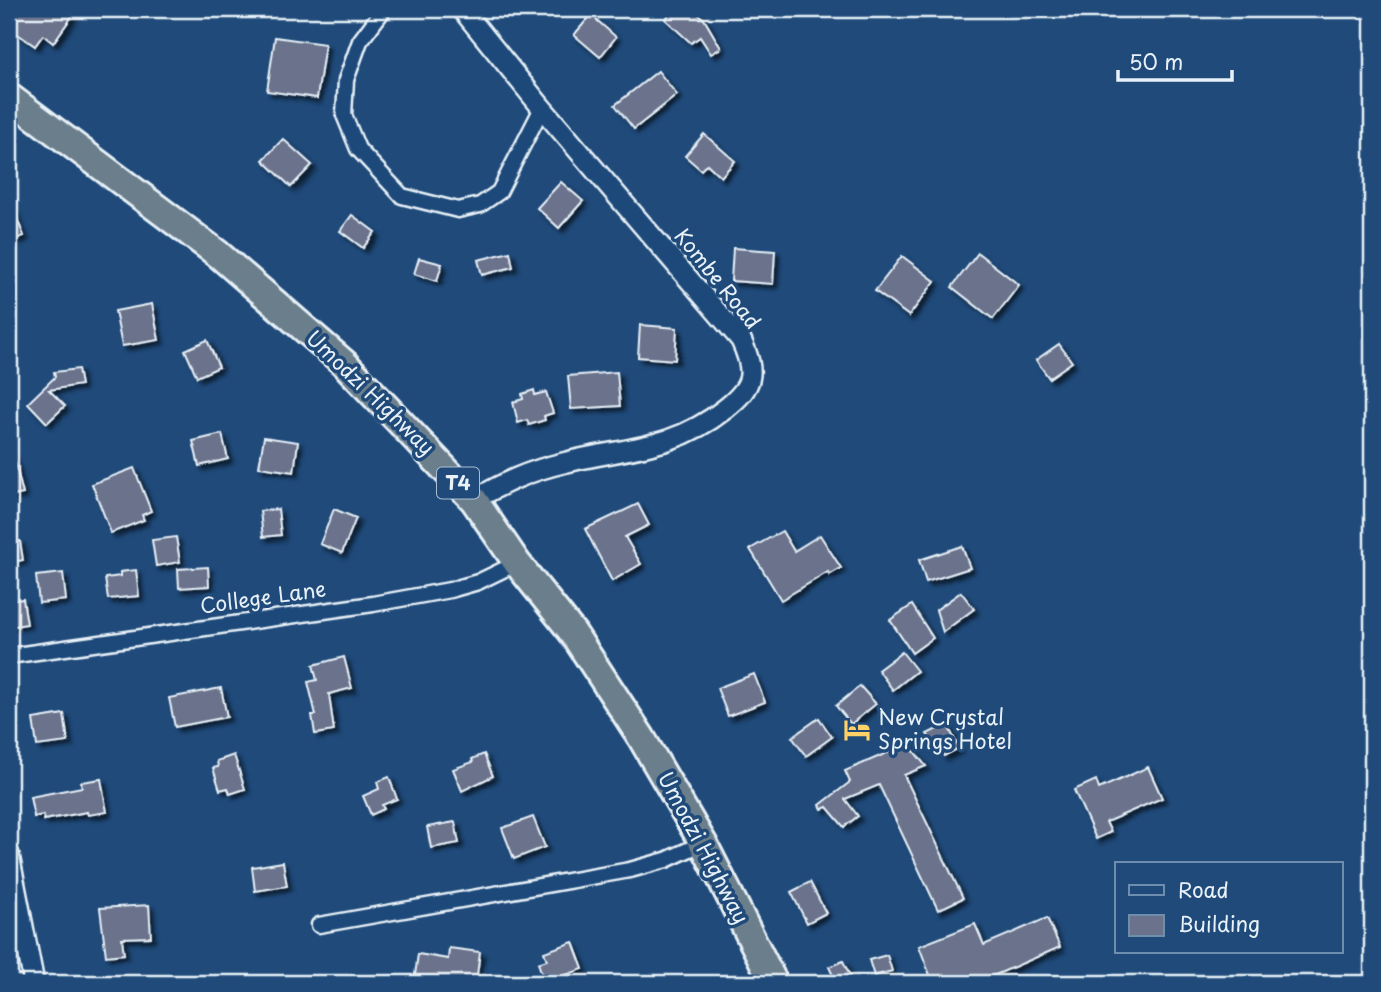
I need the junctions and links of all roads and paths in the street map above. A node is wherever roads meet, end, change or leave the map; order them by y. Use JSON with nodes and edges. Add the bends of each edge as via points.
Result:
{"nodes":[{"id":1,"x":384,"y":9,"type":"edge"},
{"id":2,"x":463,"y":9,"type":"edge"},
{"id":3,"x":9,"y":97,"type":"edge"},
{"id":4,"x":542,"y":108,"type":"junction"},
{"id":5,"x":474,"y":500,"type":"junction"},
{"id":6,"x":517,"y":563,"type":"junction"},
{"id":7,"x":9,"y":656,"type":"edge"},
{"id":8,"x":703,"y":843,"type":"junction"},
{"id":9,"x":9,"y":855,"type":"edge"},
{"id":10,"x":319,"y":925,"type":"dead end"},
{"id":11,"x":34,"y":983,"type":"edge"},
{"id":12,"x":774,"y":983,"type":"edge"}],
"edges":[{"from":1,"to":4,"type":"street","via":[[360,41],[346,80],[344,115],[358,149],[402,196],[458,210],[480,205],[499,192]]},
{"from":2,"to":4,"type":"street","name":"Kombe Road"},
{"from":3,"to":5,"type":"highway","name":"Umodzi Highway","number":"T4","via":[[218,254],[344,363]]},
{"from":4,"to":5,"type":"street","name":"Kombe Road","via":[[741,340],[750,360],[750,380],[738,398],[712,420],[684,435],[651,447],[564,462],[512,478]]},
{"from":5,"to":6,"type":"highway","name":"Umodzi Highway","number":"T4"},
{"from":6,"to":7,"type":"street","name":"College Lane","via":[[450,590]]},
{"from":6,"to":8,"type":"highway","name":"Umodzi Highway","number":"T4","via":[[573,633]]},
{"from":8,"to":10,"type":"street","via":[[630,870]]},
{"from":8,"to":12,"type":"highway","name":"Umodzi Highway","number":"T4"},
{"from":9,"to":11,"type":"street"}]}
